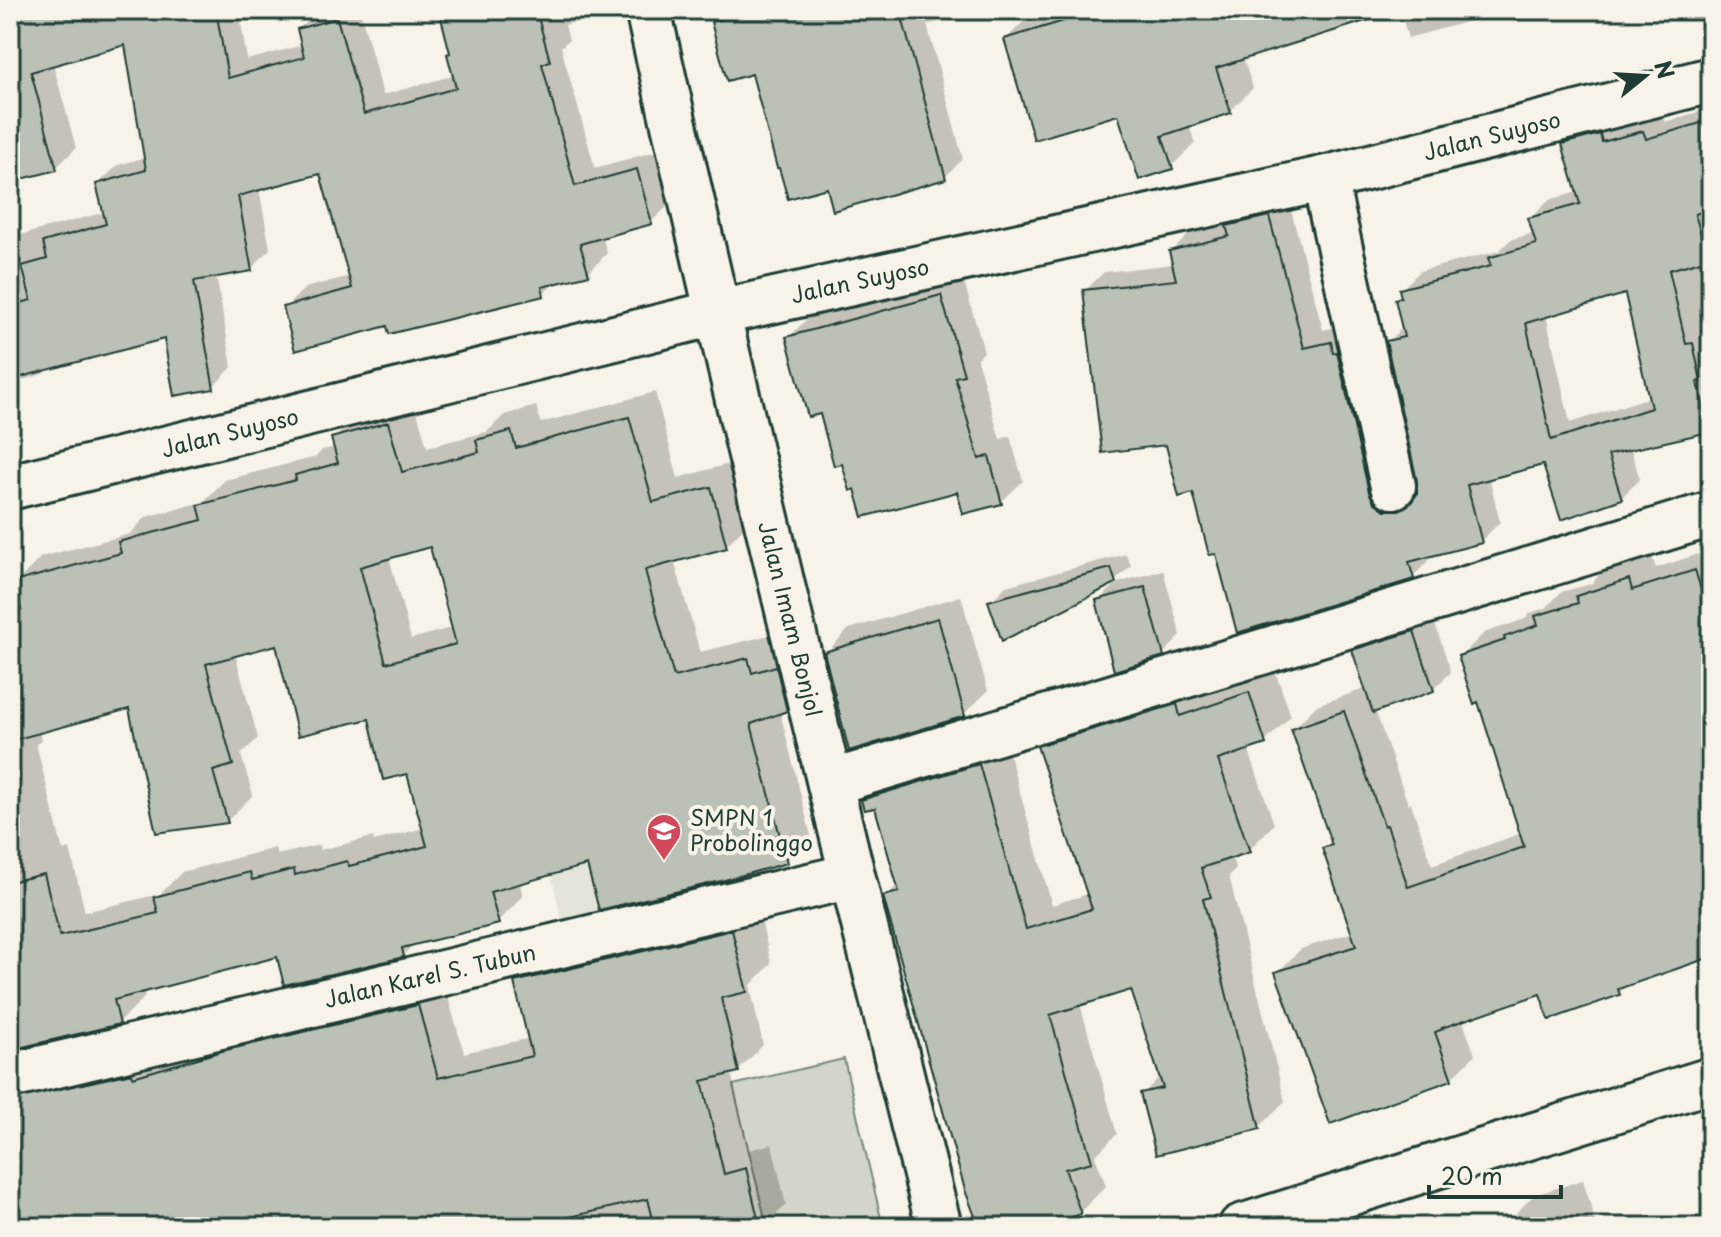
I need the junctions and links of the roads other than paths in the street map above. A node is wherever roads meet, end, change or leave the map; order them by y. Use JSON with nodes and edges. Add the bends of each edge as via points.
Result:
{"nodes":[{"id":1,"x":648,"y":10,"type":"edge"},
{"id":2,"x":1711,"y":80,"type":"edge"},
{"id":3,"x":1327,"y":178,"type":"junction"},
{"id":4,"x":716,"y":313,"type":"junction"},
{"id":5,"x":1393,"y":486,"type":"dead end"},
{"id":6,"x":10,"y":487,"type":"edge"},
{"id":7,"x":1711,"y":514,"type":"edge"},
{"id":8,"x":830,"y":783,"type":"junction"},
{"id":9,"x":851,"y":876,"type":"junction"},
{"id":10,"x":10,"y":1076,"type":"edge"},
{"id":11,"x":1711,"y":1080,"type":"edge"},
{"id":12,"x":939,"y":1227,"type":"edge"},
{"id":13,"x":1241,"y":1227,"type":"edge"}],
"edges":[{"from":1,"to":4,"type":"street","name":"Jalan Imam Bonjol"},
{"from":2,"to":3,"type":"street","name":"Jalan Suyoso"},
{"from":3,"to":4,"type":"street","name":"Jalan Suyoso"},
{"from":3,"to":5,"type":"street"},
{"from":4,"to":6,"type":"street","name":"Jalan Suyoso"},
{"from":4,"to":8,"type":"street","name":"Jalan Imam Bonjol"},
{"from":7,"to":8,"type":"street"},
{"from":8,"to":9,"type":"street","name":"Jalan Imam Bonjol"},
{"from":9,"to":10,"type":"street","name":"Jalan Karel S. Tubun"},
{"from":9,"to":12,"type":"street","name":"Jalan Imam Bonjol"},
{"from":11,"to":13,"type":"street"}]}
